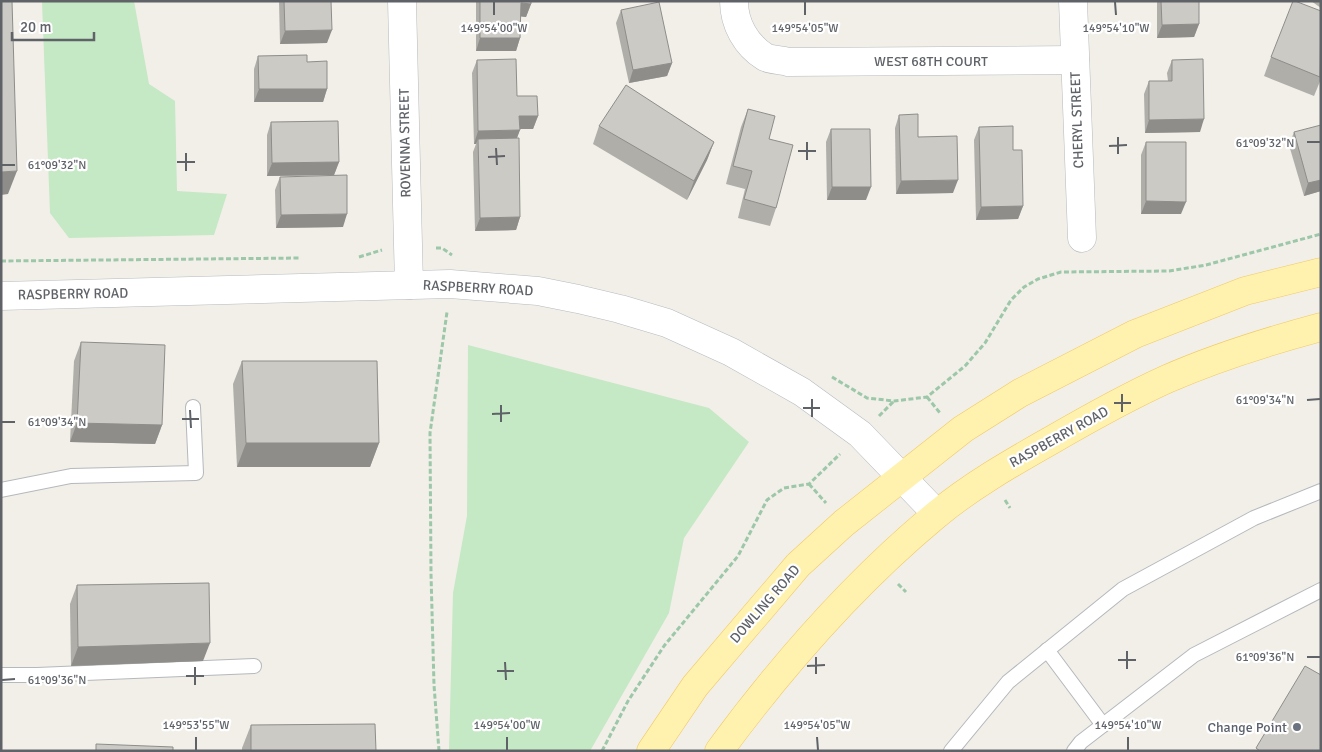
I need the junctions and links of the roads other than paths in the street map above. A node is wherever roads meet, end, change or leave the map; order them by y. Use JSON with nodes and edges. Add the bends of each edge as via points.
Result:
{"nodes":[{"id":1,"x":402,"y":1,"type":"edge"},
{"id":2,"x":734,"y":1,"type":"edge"},
{"id":3,"x":1074,"y":1,"type":"edge"},
{"id":4,"x":1074,"y":60,"type":"junction"},
{"id":5,"x":1082,"y":238,"type":"dead end"},
{"id":6,"x":1321,"y":272,"type":"edge"},
{"id":7,"x":409,"y":285,"type":"junction"},
{"id":8,"x":1,"y":296,"type":"edge"},
{"id":9,"x":1321,"y":327,"type":"edge"},
{"id":10,"x":193,"y":407,"type":"dead end"},
{"id":11,"x":902,"y":477,"type":"junction"},
{"id":12,"x":1,"y":490,"type":"edge"},
{"id":13,"x":1321,"y":491,"type":"edge"},
{"id":14,"x":938,"y":514,"type":"junction"},
{"id":15,"x":1321,"y":590,"type":"edge"},
{"id":16,"x":1048,"y":650,"type":"junction"},
{"id":17,"x":254,"y":666,"type":"dead end"},
{"id":18,"x":1,"y":675,"type":"edge"},
{"id":19,"x":1103,"y":725,"type":"junction"},
{"id":20,"x":652,"y":751,"type":"edge"},
{"id":21,"x":719,"y":751,"type":"edge"},
{"id":22,"x":951,"y":751,"type":"edge"},
{"id":23,"x":1074,"y":751,"type":"edge"}],
"edges":[{"from":1,"to":7,"type":"main road","name":"ROVENNA STREET"},
{"from":2,"to":4,"type":"main road","name":"WEST 68TH COURT","via":[[740,31],[752,46],[767,58],[788,62]]},
{"from":3,"to":4,"type":"main road","name":"CHERYL STREET"},
{"from":4,"to":5,"type":"main road","name":"CHERYL STREET"},
{"from":6,"to":11,"type":"main road","via":[[1245,291],[1126,338],[1020,393],[963,430]]},
{"from":7,"to":8,"type":"main road","name":"RASPBERRY ROAD"},
{"from":7,"to":11,"type":"main road","name":"RASPBERRY ROAD","via":[[450,284],[538,292],[620,308],[667,324],[731,352],[802,392],[860,434]]},
{"from":9,"to":14,"type":"main road","name":"RASPBERRY ROAD","via":[[1257,345],[1167,379],[996,472]]},
{"from":10,"to":12,"type":"lane","via":[[196,473],[71,476]]},
{"from":11,"to":14,"type":"main road","name":"RASPBERRY ROAD"},
{"from":11,"to":20,"type":"main road","name":"DOWLING ROAD","via":[[840,526],[798,565],[695,686]]},
{"from":13,"to":16,"type":"lane","via":[[1254,518],[1123,589]]},
{"from":14,"to":21,"type":"main road","via":[[837,607],[793,656]]},
{"from":15,"to":19,"type":"lane","via":[[1194,655]]},
{"from":16,"to":19,"type":"lane"},
{"from":16,"to":22,"type":"lane","via":[[1008,682]]},
{"from":17,"to":18,"type":"lane"},
{"from":19,"to":23,"type":"lane"}]}
